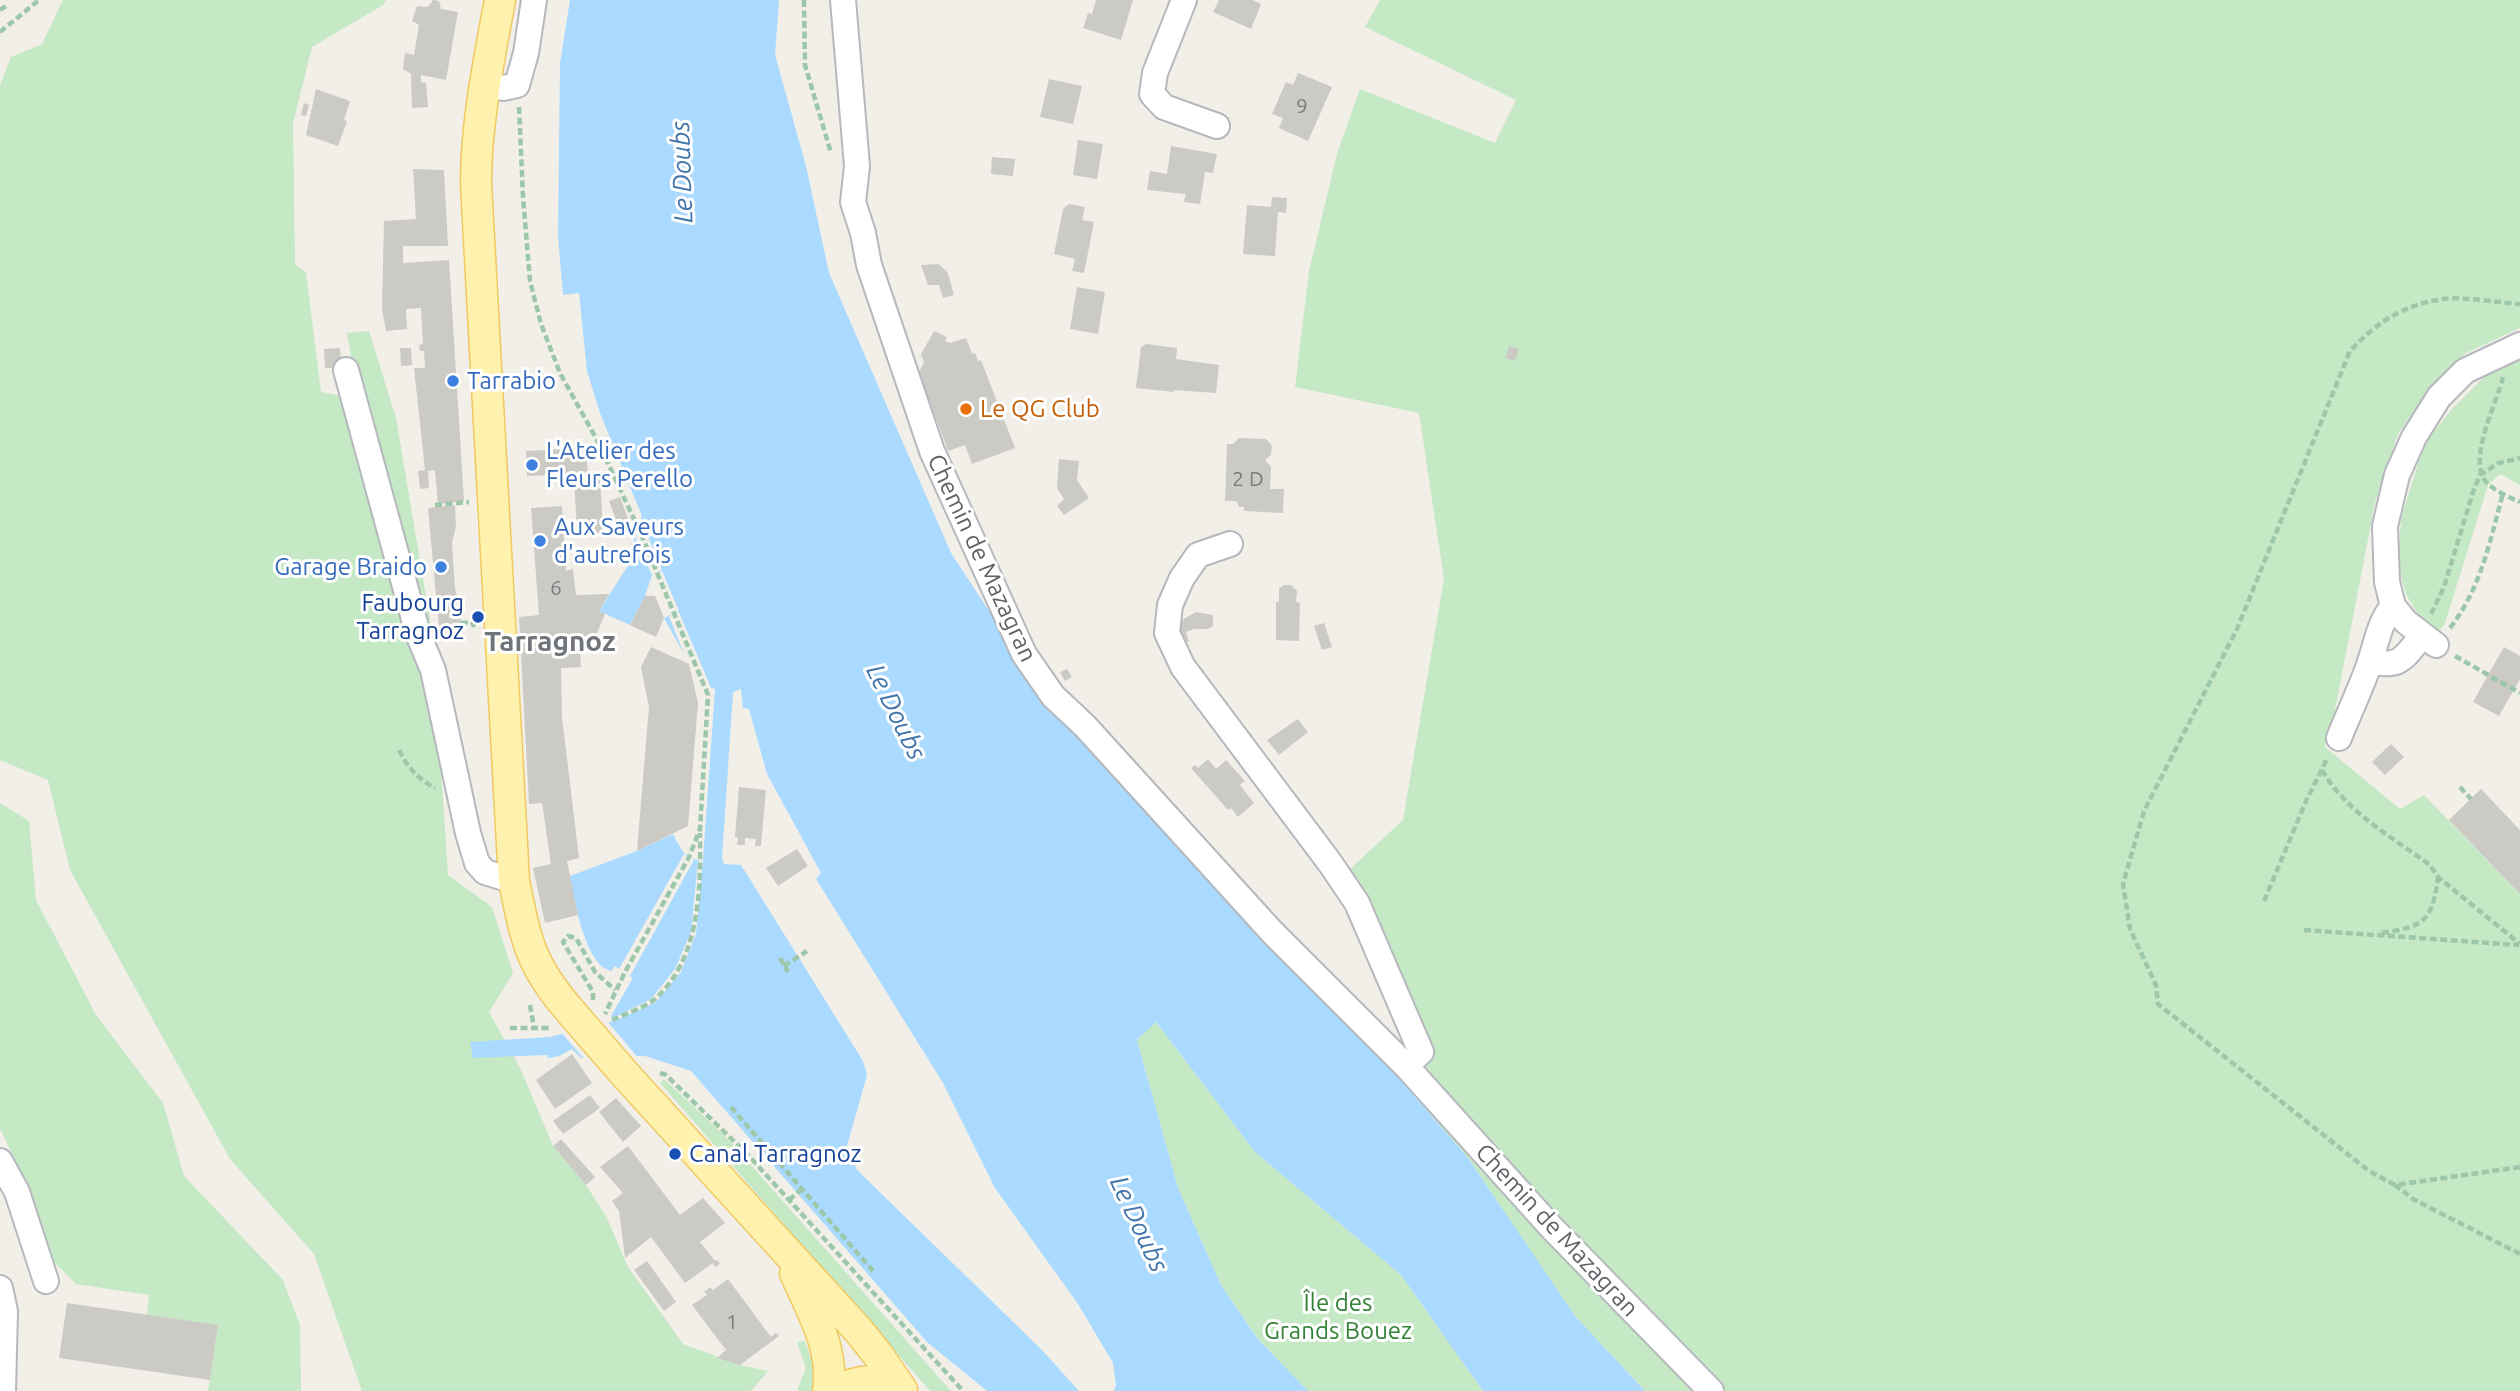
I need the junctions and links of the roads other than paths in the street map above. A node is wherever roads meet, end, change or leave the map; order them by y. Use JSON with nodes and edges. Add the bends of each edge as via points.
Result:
{"nodes":[{"id":1,"x":500,"y":0,"type":"edge"},
{"id":2,"x":534,"y":0,"type":"edge"},
{"id":3,"x":843,"y":0,"type":"edge"},
{"id":4,"x":1184,"y":0,"type":"edge"},
{"id":5,"x":485,"y":85,"type":"junction"},
{"id":6,"x":1217,"y":126,"type":"dead end"},
{"id":7,"x":2511,"y":349,"type":"edge"},
{"id":8,"x":346,"y":370,"type":"dead end"},
{"id":9,"x":1230,"y":544,"type":"dead end"},
{"id":10,"x":2393,"y":606,"type":"junction"},
{"id":11,"x":2370,"y":661,"type":"junction"},
{"id":12,"x":2339,"y":738,"type":"dead end"},
{"id":13,"x":514,"y":881,"type":"junction"},
{"id":14,"x":1406,"y":1066,"type":"junction"},
{"id":15,"x":0,"y":1161,"type":"edge"},
{"id":16,"x":783,"y":1248,"type":"junction"},
{"id":17,"x":46,"y":1281,"type":"dead end"},
{"id":18,"x":0,"y":1288,"type":"edge"},
{"id":19,"x":3,"y":1391,"type":"edge"},
{"id":20,"x":828,"y":1391,"type":"edge"},
{"id":21,"x":837,"y":1391,"type":"edge"},
{"id":22,"x":902,"y":1391,"type":"edge"},
{"id":23,"x":1712,"y":1391,"type":"edge"}],
"edges":[{"from":1,"to":5,"type":"main road"},
{"from":2,"to":5,"type":"street","via":[[516,85]]},
{"from":3,"to":14,"type":"street","name":"Chemin de Mazagran","via":[[857,166],[853,202],[869,265],[932,451],[1024,654],[1053,696],[1199,854]]},
{"from":4,"to":6,"type":"street","via":[[1155,73],[1152,94],[1164,107]]},
{"from":5,"to":13,"type":"main road","via":[[476,184]]},
{"from":7,"to":10,"type":"street","via":[[2465,371],[2438,397],[2396,475],[2385,526],[2387,582]]},
{"from":8,"to":13,"type":"street","via":[[418,634],[433,670],[477,863],[485,872]]},
{"from":9,"to":14,"type":"street","via":[[1198,555],[1170,605],[1167,634],[1183,667],[1357,903],[1422,1052]]},
{"from":10,"to":11,"type":"street","via":[[2377,633]]},
{"from":10,"to":11,"type":"street","via":[[2429,640],[2400,661],[2387,665]]},
{"from":11,"to":12,"type":"street"},
{"from":13,"to":16,"type":"main road","bridge":true,"via":[[525,936],[537,968],[551,988],[580,1010],[622,1071]]},
{"from":14,"to":23,"type":"street","name":"Chemin de Mazagran","via":[[1551,1227]]},
{"from":15,"to":17,"type":"street","via":[[17,1192]]},
{"from":16,"to":20,"type":"main road","via":[[819,1326],[828,1355]]},
{"from":16,"to":22,"type":"main road","via":[[858,1330]]},
{"from":18,"to":19,"type":"street","via":[[5,1311]]},
{"from":21,"to":22,"type":"main road","via":[[870,1381]]}]}
